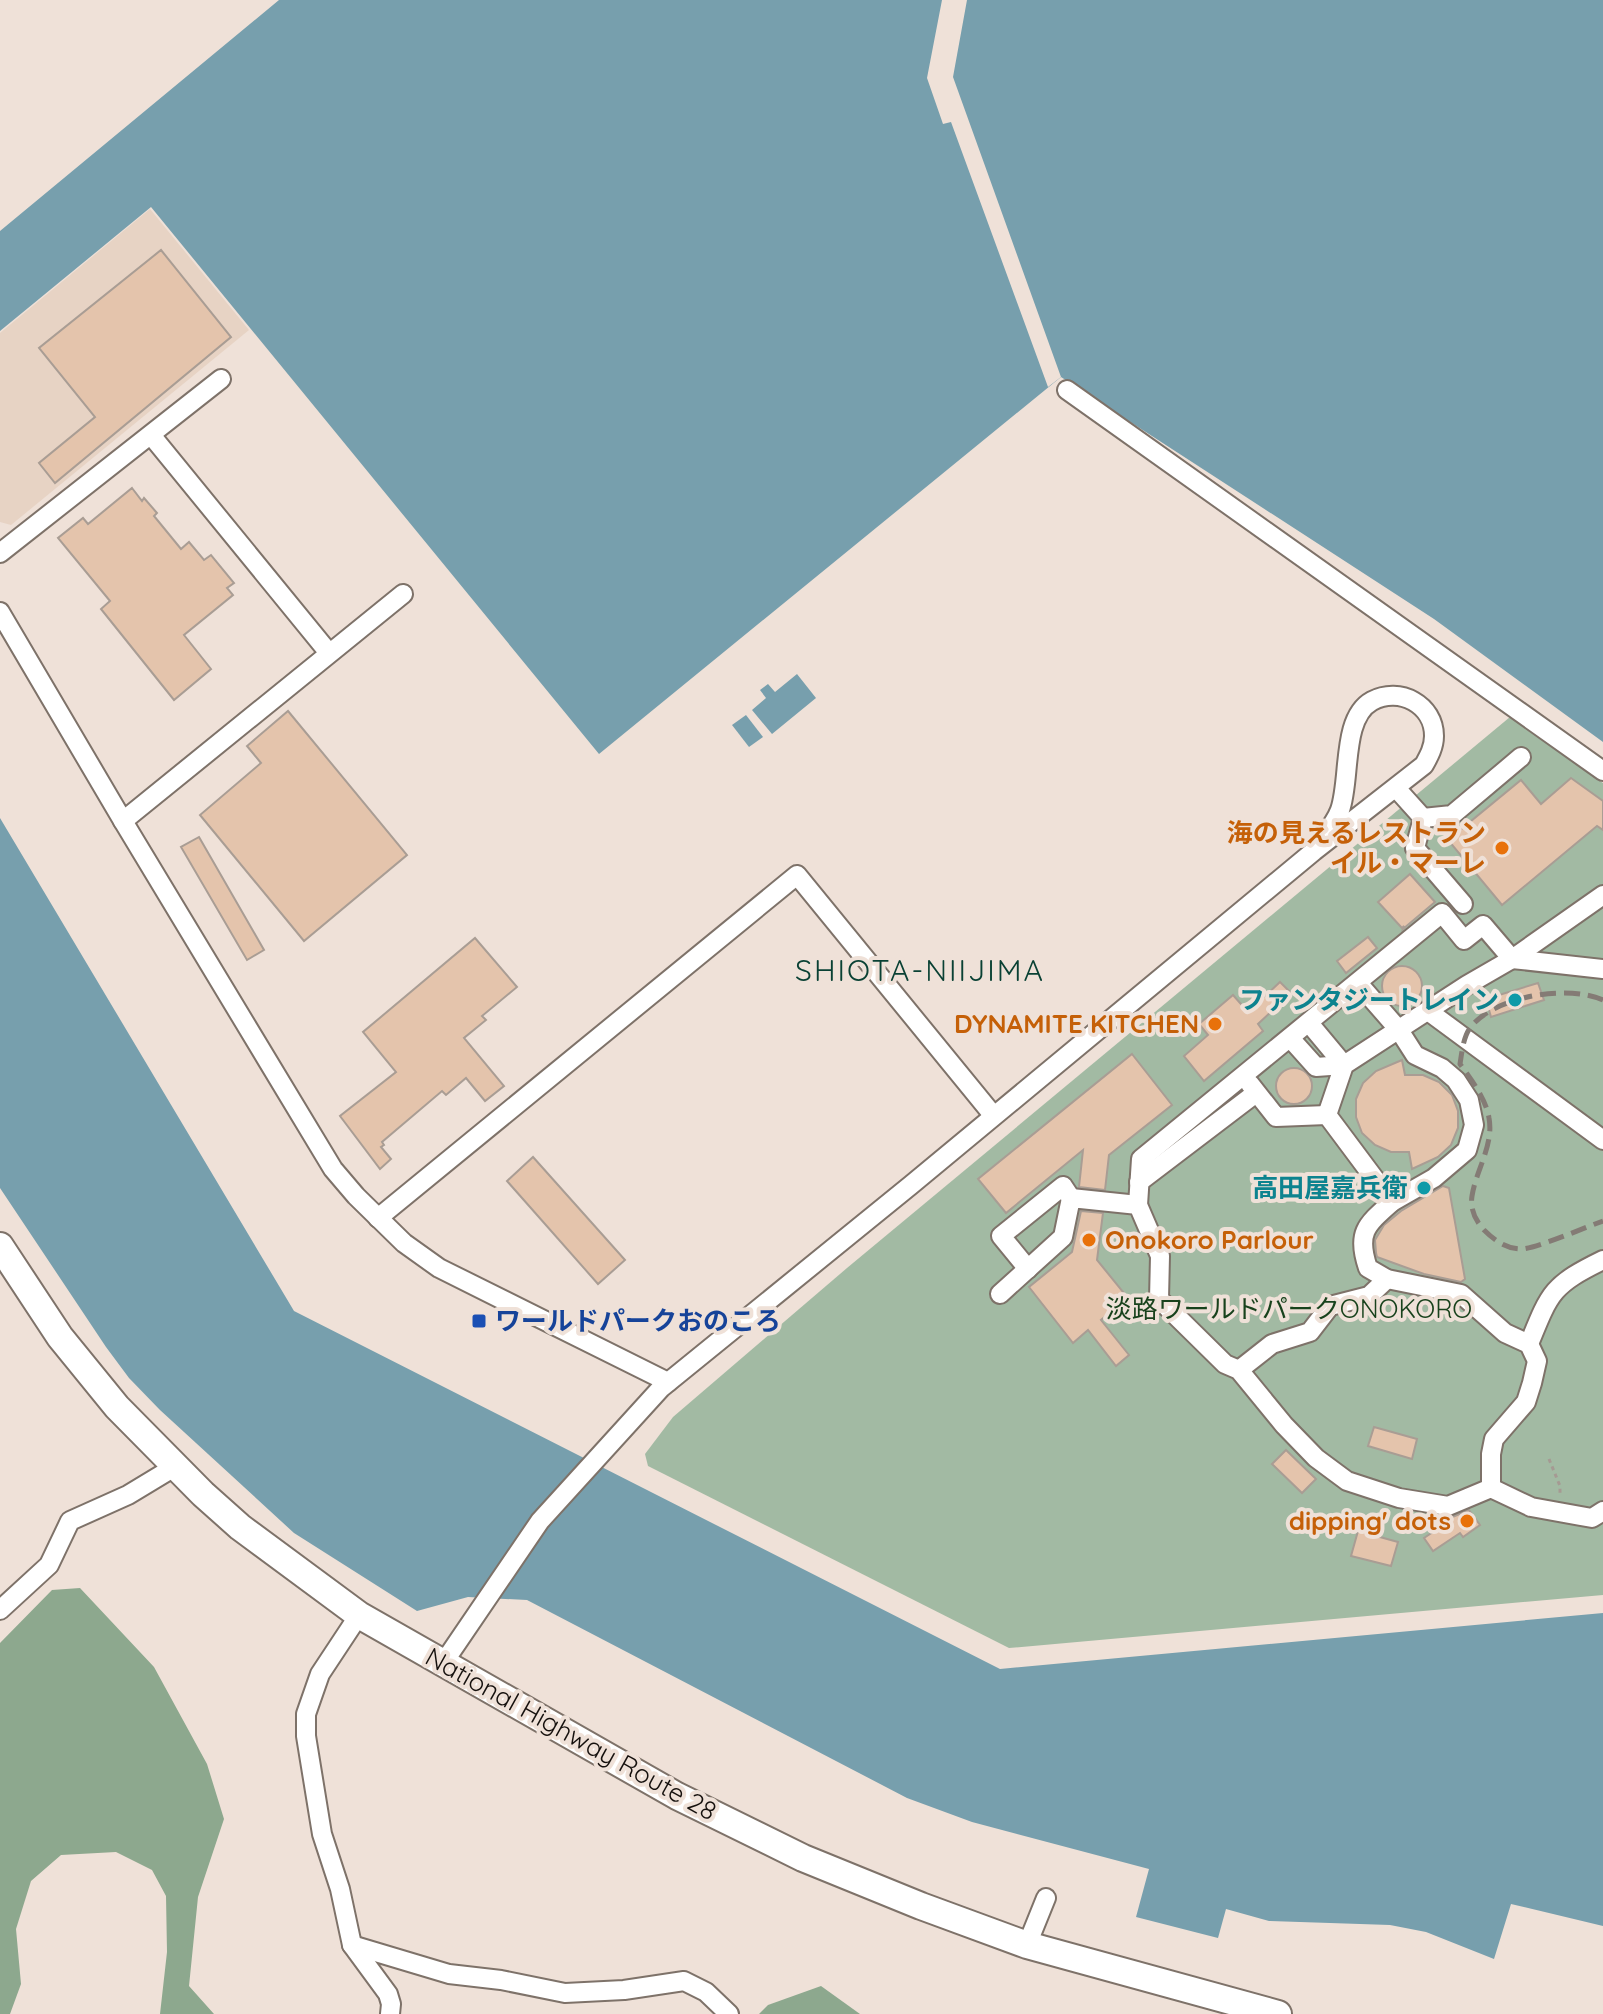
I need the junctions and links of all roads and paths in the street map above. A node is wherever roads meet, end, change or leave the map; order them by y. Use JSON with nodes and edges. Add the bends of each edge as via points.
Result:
{"nodes":[{"id":1,"x":221,"y":379,"type":"dead end"},
{"id":2,"x":1067,"y":390,"type":"dead end"},
{"id":3,"x":151,"y":435,"type":"junction"},
{"id":4,"x":0,"y":553,"type":"edge"},
{"id":5,"x":403,"y":594,"type":"dead end"},
{"id":6,"x":0,"y":612,"type":"edge"},
{"id":7,"x":329,"y":653,"type":"junction"},
{"id":8,"x":1521,"y":757,"type":"dead end"},
{"id":9,"x":1603,"y":771,"type":"edge"},
{"id":10,"x":1396,"y":788,"type":"junction"},
{"id":11,"x":1423,"y":818,"type":"junction"},
{"id":12,"x":123,"y":821,"type":"junction"},
{"id":13,"x":1314,"y":851,"type":"junction"},
{"id":14,"x":1603,"y":895,"type":"edge"},
{"id":15,"x":1463,"y":904,"type":"dead end"},
{"id":16,"x":1512,"y":959,"type":"junction"},
{"id":17,"x":1603,"y":969,"type":"edge"},
{"id":18,"x":1358,"y":983,"type":"junction"},
{"id":19,"x":1428,"y":1011,"type":"junction"},
{"id":20,"x":1309,"y":1023,"type":"junction"},
{"id":21,"x":1399,"y":1030,"type":"junction"},
{"id":22,"x":1290,"y":1038,"type":"junction"},
{"id":23,"x":1344,"y":1065,"type":"junction"},
{"id":24,"x":1243,"y":1076,"type":"junction"},
{"id":25,"x":1256,"y":1093,"type":"junction"},
{"id":26,"x":993,"y":1115,"type":"junction"},
{"id":27,"x":1327,"y":1115,"type":"junction"},
{"id":28,"x":1603,"y":1140,"type":"edge"},
{"id":29,"x":1139,"y":1182,"type":"junction"},
{"id":30,"x":1071,"y":1198,"type":"junction"},
{"id":31,"x":1392,"y":1202,"type":"junction"},
{"id":32,"x":1138,"y":1205,"type":"junction"},
{"id":33,"x":378,"y":1218,"type":"junction"},
{"id":34,"x":0,"y":1246,"type":"edge"},
{"id":35,"x":1603,"y":1260,"type":"edge"},
{"id":36,"x":1028,"y":1269,"type":"junction"},
{"id":37,"x":1387,"y":1279,"type":"junction"},
{"id":38,"x":1000,"y":1294,"type":"dead end"},
{"id":39,"x":1529,"y":1344,"type":"junction"},
{"id":40,"x":1239,"y":1370,"type":"junction"},
{"id":41,"x":668,"y":1382,"type":"junction"},
{"id":42,"x":1549,"y":1459,"type":"dead end"},
{"id":43,"x":176,"y":1466,"type":"junction"},
{"id":44,"x":1491,"y":1488,"type":"junction"},
{"id":45,"x":1603,"y":1511,"type":"edge"},
{"id":46,"x":1560,"y":1512,"type":"junction"},
{"id":47,"x":0,"y":1610,"type":"edge"},
{"id":48,"x":359,"y":1615,"type":"junction"},
{"id":49,"x":444,"y":1662,"type":"junction"},
{"id":50,"x":1046,"y":1898,"type":"dead end"},
{"id":51,"x":352,"y":1945,"type":"junction"},
{"id":52,"x":1027,"y":1945,"type":"junction"},
{"id":53,"x":390,"y":2014,"type":"edge"},
{"id":54,"x":729,"y":2014,"type":"edge"},
{"id":55,"x":1278,"y":2014,"type":"edge"}],
"edges":[{"from":1,"to":3,"type":"street"},
{"from":2,"to":9,"type":"street"},
{"from":3,"to":4,"type":"street"},
{"from":3,"to":7,"type":"street"},
{"from":5,"to":7,"type":"street"},
{"from":6,"to":12,"type":"street"},
{"from":7,"to":12,"type":"street"},
{"from":8,"to":11,"type":"street","via":[[1452,815]]},
{"from":10,"to":11,"type":"street"},
{"from":10,"to":13,"type":"street"},
{"from":10,"to":13,"type":"street","via":[[1424,765],[1434,738],[1431,721],[1419,704],[1392,695],[1372,701],[1357,716],[1339,814]]},
{"from":11,"to":15,"type":"street","via":[[1415,848]]},
{"from":12,"to":33,"type":"street","via":[[333,1169]]},
{"from":13,"to":26,"type":"street"},
{"from":14,"to":16,"type":"street"},
{"from":16,"to":17,"type":"street"},
{"from":16,"to":18,"type":"street","via":[[1483,925],[1464,940],[1442,913]]},
{"from":16,"to":19,"type":"street"},
{"from":18,"to":20,"type":"street"},
{"from":18,"to":21,"type":"street"},
{"from":19,"to":21,"type":"street"},
{"from":19,"to":28,"type":"street"},
{"from":20,"to":22,"type":"street"},
{"from":20,"to":23,"type":"street"},
{"from":21,"to":23,"type":"street"},
{"from":21,"to":31,"type":"street","via":[[1415,1055],[1456,1080],[1469,1100],[1474,1125],[1467,1150],[1434,1178]]},
{"from":22,"to":23,"type":"street","via":[[1316,1067]]},
{"from":22,"to":24,"type":"street"},
{"from":23,"to":27,"type":"street"},
{"from":24,"to":25,"type":"street"},
{"from":24,"to":29,"type":"street","via":[[1141,1159]]},
{"from":25,"to":27,"type":"street","via":[[1276,1117]]},
{"from":25,"to":29,"type":"street"},
{"from":26,"to":33,"type":"street","via":[[797,875]]},
{"from":26,"to":41,"type":"street"},
{"from":27,"to":31,"type":"street"},
{"from":29,"to":32,"type":"street"},
{"from":30,"to":32,"type":"street"},
{"from":30,"to":36,"type":"street","via":[[1063,1237]]},
{"from":30,"to":36,"type":"street","via":[[1063,1186],[1001,1236]]},
{"from":31,"to":37,"type":"street","via":[[1367,1223],[1361,1247],[1368,1268]]},
{"from":32,"to":40,"type":"street","via":[[1160,1256],[1159,1299],[1225,1364]]},
{"from":33,"to":41,"type":"street","via":[[439,1268]]},
{"from":34,"to":43,"type":"highway","name":"National Highway Route 28","via":[[89,1375]]},
{"from":35,"to":39,"type":"street","via":[[1569,1277],[1548,1299]]},
{"from":36,"to":38,"type":"street"},
{"from":37,"to":39,"type":"street","via":[[1461,1294],[1505,1333]]},
{"from":37,"to":40,"type":"street","via":[[1364,1299],[1330,1306],[1310,1332],[1272,1344]]},
{"from":39,"to":44,"type":"street","via":[[1537,1361],[1532,1383],[1526,1402],[1494,1439]]},
{"from":40,"to":44,"type":"street","via":[[1316,1458],[1347,1481],[1399,1498],[1448,1506]]},
{"from":41,"to":49,"type":"street","via":[[540,1521]]},
{"from":42,"to":46,"type":"path","via":[[1560,1486]]},
{"from":43,"to":47,"type":"street","via":[[70,1521],[49,1565]]},
{"from":43,"to":48,"type":"highway","name":"National Highway Route 28","via":[[240,1527]]},
{"from":44,"to":46,"type":"street","via":[[1531,1507]]},
{"from":45,"to":46,"type":"street","via":[[1592,1518]]},
{"from":48,"to":49,"type":"highway","name":"National Highway Route 28"},
{"from":48,"to":51,"type":"street","via":[[320,1674],[306,1714],[322,1834]]},
{"from":49,"to":52,"type":"highway","name":"National Highway Route 28","via":[[740,1828]]},
{"from":50,"to":52,"type":"street"},
{"from":51,"to":53,"type":"street","via":[[388,1994]]},
{"from":51,"to":54,"type":"street","via":[[449,1974],[565,1993],[684,1981],[706,1992]]},
{"from":52,"to":55,"type":"highway","name":"National Highway Route 28"}]}
